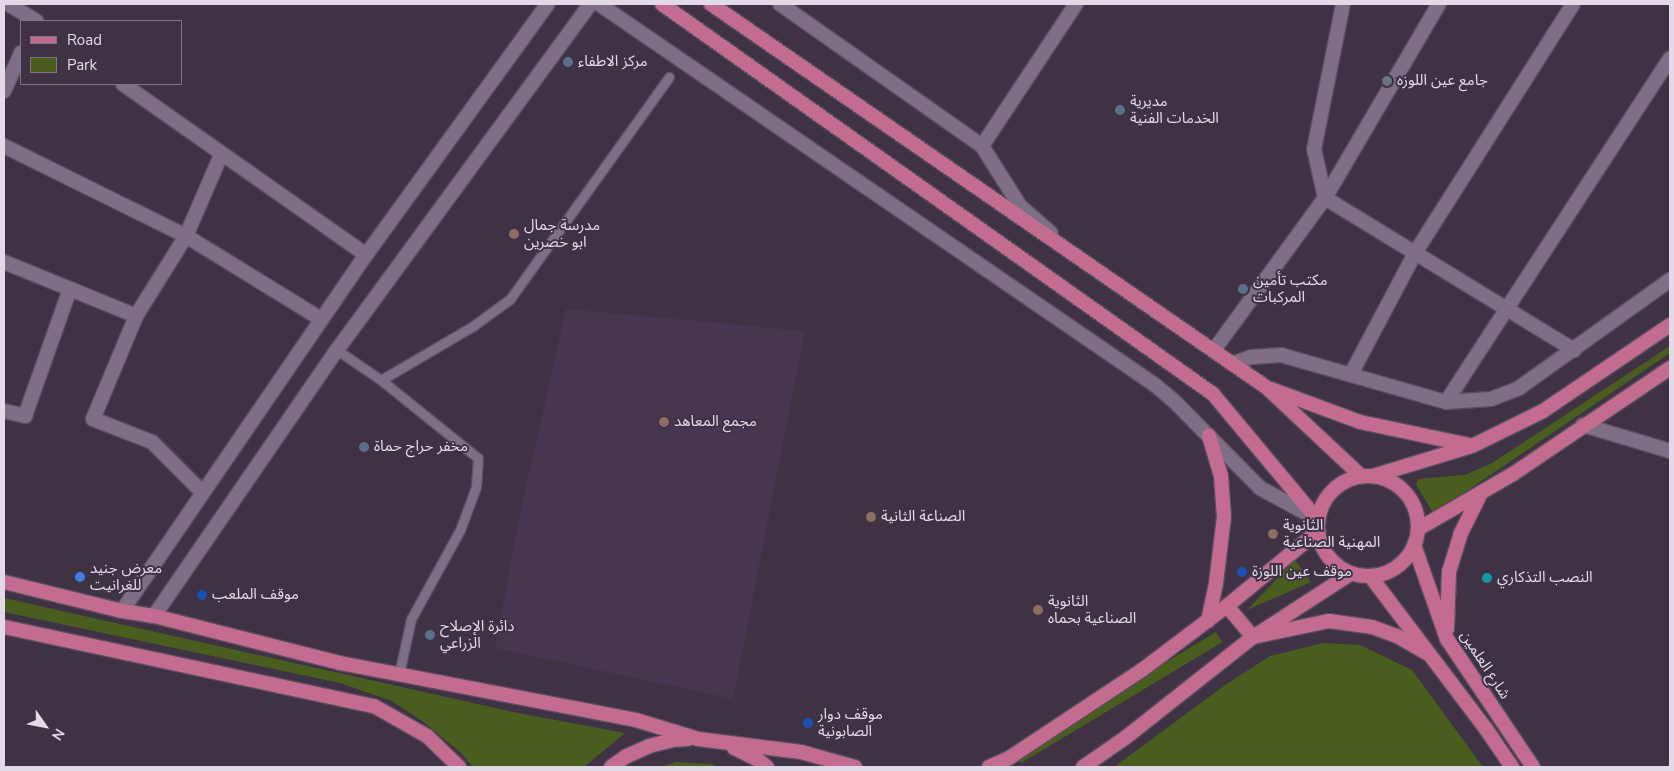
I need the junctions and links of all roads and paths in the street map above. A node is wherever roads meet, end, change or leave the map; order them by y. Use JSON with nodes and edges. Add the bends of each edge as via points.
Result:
{"nodes":[{"id":1,"x":8,"y":4,"type":"edge"},
{"id":2,"x":548,"y":4,"type":"edge"},
{"id":3,"x":590,"y":4,"type":"edge"},
{"id":4,"x":599,"y":4,"type":"edge"},
{"id":5,"x":662,"y":4,"type":"edge"},
{"id":6,"x":712,"y":4,"type":"edge"},
{"id":7,"x":780,"y":4,"type":"edge"},
{"id":8,"x":1076,"y":4,"type":"edge"},
{"id":9,"x":1343,"y":4,"type":"edge"},
{"id":10,"x":1439,"y":4,"type":"edge"},
{"id":11,"x":1573,"y":4,"type":"edge"},
{"id":12,"x":34,"y":20,"type":"edge"},
{"id":13,"x":20,"y":55,"type":"edge"},
{"id":14,"x":1670,"y":59,"type":"edge"},
{"id":15,"x":669,"y":77,"type":"dead end"},
{"id":16,"x":124,"y":85,"type":"edge"},
{"id":17,"x":4,"y":91,"type":"edge"},
{"id":18,"x":4,"y":146,"type":"edge"},
{"id":19,"x":982,"y":146,"type":"junction"},
{"id":20,"x":221,"y":155,"type":"junction"},
{"id":21,"x":1324,"y":198,"type":"junction"},
{"id":22,"x":186,"y":236,"type":"junction"},
{"id":23,"x":1415,"y":253,"type":"junction"},
{"id":24,"x":366,"y":255,"type":"junction"},
{"id":25,"x":4,"y":262,"type":"edge"},
{"id":26,"x":1086,"y":263,"type":"junction"},
{"id":27,"x":1670,"y":280,"type":"edge"},
{"id":28,"x":70,"y":290,"type":"junction"},
{"id":29,"x":1506,"y":310,"type":"junction"},
{"id":30,"x":136,"y":316,"type":"junction"},
{"id":31,"x":321,"y":319,"type":"junction"},
{"id":32,"x":1670,"y":325,"type":"edge"},
{"id":33,"x":337,"y":350,"type":"junction"},
{"id":34,"x":1214,"y":350,"type":"junction"},
{"id":35,"x":1574,"y":350,"type":"junction"},
{"id":36,"x":1232,"y":364,"type":"junction"},
{"id":37,"x":1670,"y":368,"type":"edge"},
{"id":38,"x":1351,"y":374,"type":"junction"},
{"id":39,"x":381,"y":380,"type":"junction"},
{"id":40,"x":1266,"y":387,"type":"junction"},
{"id":41,"x":1446,"y":402,"type":"junction"},
{"id":42,"x":4,"y":411,"type":"edge"},
{"id":43,"x":1583,"y":425,"type":"junction"},
{"id":44,"x":1209,"y":436,"type":"junction"},
{"id":45,"x":1472,"y":446,"type":"junction"},
{"id":46,"x":1670,"y":451,"type":"edge"},
{"id":47,"x":1367,"y":476,"type":"junction"},
{"id":48,"x":202,"y":492,"type":"junction"},
{"id":49,"x":1481,"y":493,"type":"junction"},
{"id":50,"x":1317,"y":526,"type":"junction"},
{"id":51,"x":1418,"y":529,"type":"junction"},
{"id":52,"x":1414,"y":545,"type":"junction"},
{"id":53,"x":1350,"y":574,"type":"junction"},
{"id":54,"x":1371,"y":576,"type":"junction"},
{"id":55,"x":4,"y":582,"type":"edge"},
{"id":56,"x":1227,"y":606,"type":"junction"},
{"id":57,"x":122,"y":611,"type":"junction"},
{"id":58,"x":154,"y":616,"type":"junction"},
{"id":59,"x":1208,"y":621,"type":"junction"},
{"id":60,"x":4,"y":627,"type":"edge"},
{"id":61,"x":1252,"y":637,"type":"junction"},
{"id":62,"x":1447,"y":639,"type":"junction"},
{"id":63,"x":1431,"y":655,"type":"junction"},
{"id":64,"x":399,"y":674,"type":"junction"},
{"id":65,"x":698,"y":739,"type":"junction"},
{"id":66,"x":460,"y":767,"type":"edge"},
{"id":67,"x":611,"y":767,"type":"edge"},
{"id":68,"x":767,"y":767,"type":"edge"},
{"id":69,"x":855,"y":767,"type":"edge"},
{"id":70,"x":989,"y":767,"type":"edge"},
{"id":71,"x":1083,"y":767,"type":"edge"},
{"id":72,"x":1512,"y":767,"type":"edge"},
{"id":73,"x":1533,"y":767,"type":"edge"}],
"edges":[{"from":1,"to":12,"type":"street"},
{"from":2,"to":24,"type":"street"},
{"from":3,"to":33,"type":"street"},
{"from":4,"to":44,"type":"street","via":[[1154,385]]},
{"from":5,"to":50,"type":"main road","via":[[1213,394]]},
{"from":6,"to":26,"type":"main road"},
{"from":7,"to":19,"type":"street"},
{"from":8,"to":19,"type":"street"},
{"from":9,"to":21,"type":"street","via":[[1314,149]]},
{"from":10,"to":21,"type":"street"},
{"from":11,"to":23,"type":"street"},
{"from":13,"to":17,"type":"street"},
{"from":14,"to":29,"type":"street"},
{"from":15,"to":39,"type":"lane","via":[[510,299],[474,326]]},
{"from":16,"to":20,"type":"street"},
{"from":18,"to":22,"type":"street"},
{"from":19,"to":26,"type":"street","via":[[1020,206]]},
{"from":20,"to":22,"type":"street"},
{"from":20,"to":24,"type":"street"},
{"from":21,"to":23,"type":"street"},
{"from":21,"to":34,"type":"street"},
{"from":22,"to":30,"type":"street"},
{"from":22,"to":31,"type":"street"},
{"from":23,"to":29,"type":"street"},
{"from":23,"to":38,"type":"street"},
{"from":24,"to":31,"type":"street"},
{"from":25,"to":28,"type":"street"},
{"from":26,"to":34,"type":"main road"},
{"from":27,"to":35,"type":"street"},
{"from":28,"to":30,"type":"street"},
{"from":28,"to":42,"type":"street","via":[[24,416]]},
{"from":29,"to":35,"type":"street"},
{"from":29,"to":41,"type":"street"},
{"from":30,"to":48,"type":"street","via":[[93,418],[152,442]]},
{"from":31,"to":48,"type":"street"},
{"from":32,"to":45,"type":"main road","via":[[1543,411]]},
{"from":33,"to":39,"type":"lane"},
{"from":33,"to":58,"type":"street"},
{"from":34,"to":36,"type":"main road"},
{"from":35,"to":41,"type":"street","via":[[1505,394],[1476,401]]},
{"from":36,"to":38,"type":"street","via":[[1251,356],[1276,355]]},
{"from":36,"to":40,"type":"main road"},
{"from":37,"to":43,"type":"main road"},
{"from":38,"to":41,"type":"street"},
{"from":39,"to":64,"type":"lane","via":[[478,458],[476,487],[460,530],[410,619]]},
{"from":40,"to":45,"type":"main road","via":[[1360,422]]},
{"from":40,"to":47,"type":"main road"},
{"from":43,"to":46,"type":"street"},
{"from":43,"to":49,"type":"main road"},
{"from":44,"to":50,"type":"street","via":[[1260,488]]},
{"from":44,"to":59,"type":"main road","via":[[1221,476],[1224,517]]},
{"from":45,"to":47,"type":"main road"},
{"from":47,"to":50,"type":"main road","via":[[1345,481],[1332,490],[1322,504]]},
{"from":47,"to":51,"type":"main road","via":[[1388,480],[1401,488],[1414,506]]},
{"from":48,"to":57,"type":"street"},
{"from":49,"to":51,"type":"main road"},
{"from":49,"to":62,"type":"main road","via":[[1460,535],[1449,572]]},
{"from":50,"to":53,"type":"main road","via":[[1321,545],[1328,557]]},
{"from":50,"to":56,"type":"main road"},
{"from":51,"to":52,"type":"main road"},
{"from":52,"to":54,"type":"main road","via":[[1397,567]]},
{"from":52,"to":62,"type":"main road","name":"شارع العلمين"},
{"from":53,"to":54,"type":"main road"},
{"from":53,"to":61,"type":"main road"},
{"from":54,"to":63,"type":"main road"},
{"from":55,"to":57,"type":"main road"},
{"from":56,"to":59,"type":"main road"},
{"from":56,"to":61,"type":"main road"},
{"from":57,"to":58,"type":"main road"},
{"from":58,"to":64,"type":"main road","via":[[340,663]]},
{"from":59,"to":70,"type":"main road","via":[[1142,670],[1009,758]]},
{"from":60,"to":66,"type":"main road","via":[[374,706],[427,736]]},
{"from":61,"to":63,"type":"main road","via":[[1329,621],[1372,627],[1397,636]]},
{"from":61,"to":71,"type":"main road","via":[[1125,738]]},
{"from":62,"to":73,"type":"main road","name":"شارع العلمين"},
{"from":63,"to":72,"type":"main road"},
{"from":64,"to":65,"type":"main road","via":[[636,720]]},
{"from":65,"to":67,"type":"main road","via":[[673,740],[650,746]]},
{"from":65,"to":68,"type":"main road","via":[[729,745]]},
{"from":65,"to":69,"type":"main road","via":[[801,752]]}]}
